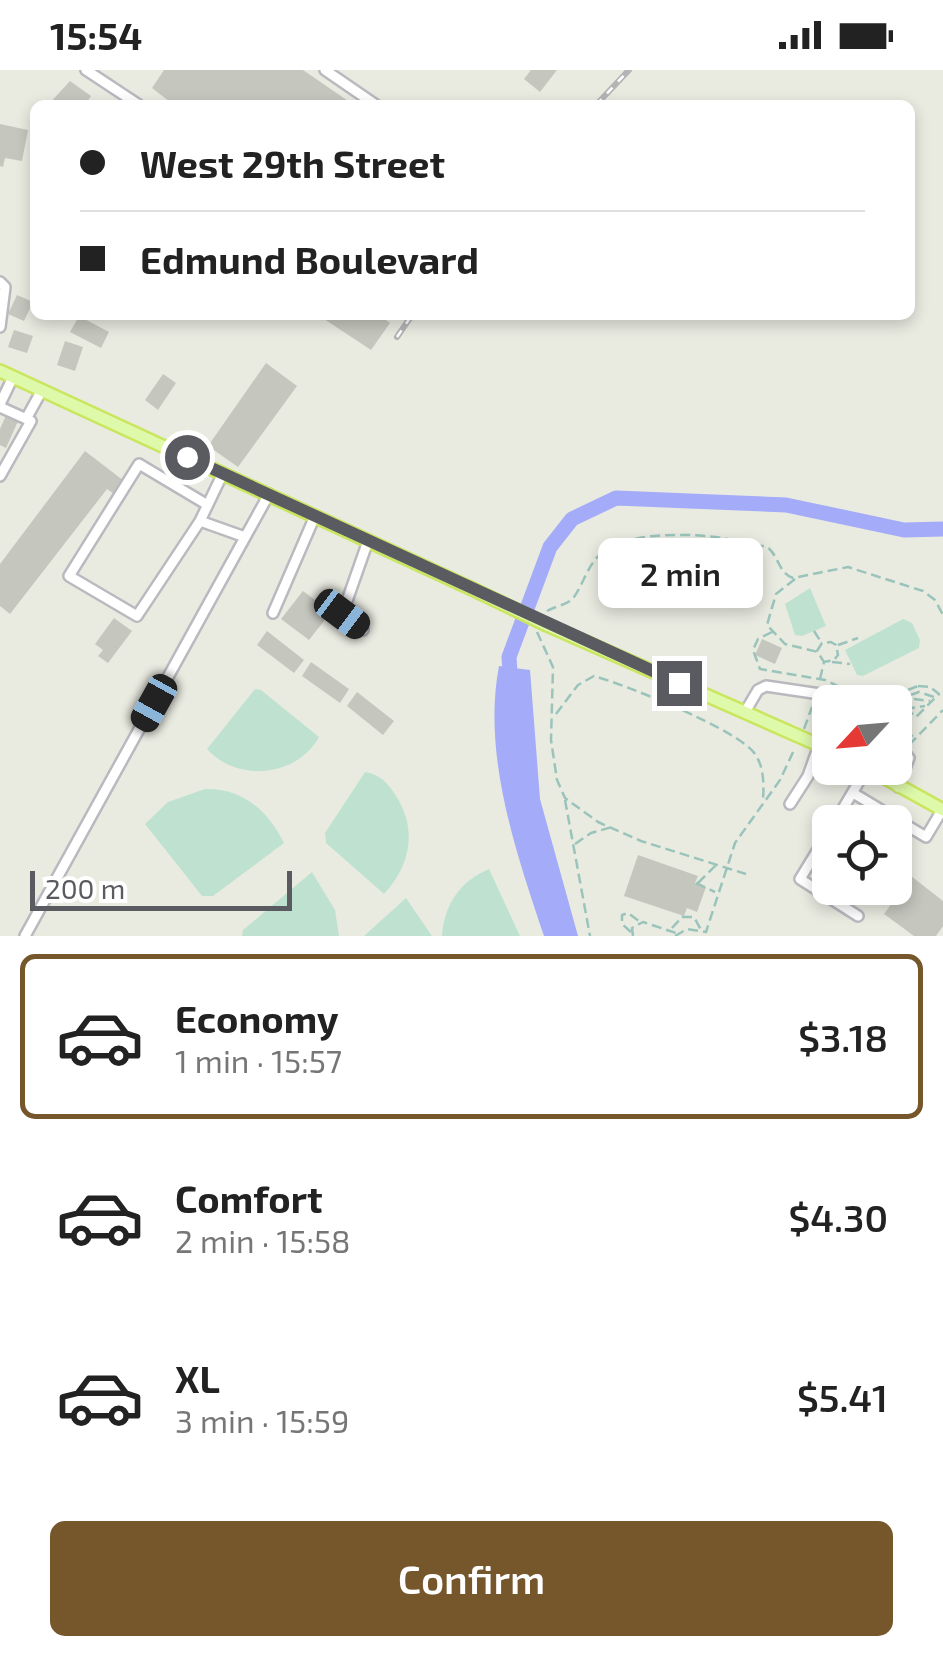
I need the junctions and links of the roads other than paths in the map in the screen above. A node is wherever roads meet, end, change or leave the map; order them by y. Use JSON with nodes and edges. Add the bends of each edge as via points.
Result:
{"nodes":[{"id":1,"x":86,"y":70,"type":"edge"},
{"id":2,"x":325,"y":70,"type":"edge"},
{"id":3,"x":103,"y":75,"type":"edge"},
{"id":4,"x":133,"y":100,"type":"edge"},
{"id":5,"x":369,"y":100,"type":"edge"},
{"id":6,"x":0,"y":282,"type":"edge"},
{"id":7,"x":1,"y":313,"type":"edge"},
{"id":8,"x":0,"y":326,"type":"edge"},
{"id":9,"x":0,"y":371,"type":"edge"},
{"id":10,"x":13,"y":377,"type":"junction"},
{"id":11,"x":42,"y":390,"type":"junction"},
{"id":12,"x":0,"y":405,"type":"edge"},
{"id":13,"x":26,"y":418,"type":"junction"},
{"id":14,"x":223,"y":473,"type":"junction"},
{"id":15,"x":0,"y":476,"type":"edge"},
{"id":16,"x":268,"y":494,"type":"junction"},
{"id":17,"x":206,"y":504,"type":"junction"},
{"id":18,"x":315,"y":516,"type":"junction"},
{"id":19,"x":200,"y":520,"type":"junction"},
{"id":20,"x":245,"y":536,"type":"junction"},
{"id":21,"x":368,"y":541,"type":"junction"},
{"id":22,"x":272,"y":613,"type":"dead end"},
{"id":23,"x":363,"y":630,"type":"dead end"},
{"id":24,"x":812,"y":693,"type":"edge"},
{"id":25,"x":745,"y":712,"type":"junction"},
{"id":26,"x":812,"y":741,"type":"edge"},
{"id":27,"x":812,"y":769,"type":"edge"},
{"id":28,"x":857,"y":785,"type":"edge"},
{"id":29,"x":898,"y":786,"type":"edge"},
{"id":30,"x":853,"y":793,"type":"junction"},
{"id":31,"x":790,"y":804,"type":"dead end"},
{"id":32,"x":846,"y":805,"type":"edge"},
{"id":33,"x":943,"y":810,"type":"edge"},
{"id":34,"x":812,"y":859,"type":"edge"},
{"id":35,"x":812,"y":887,"type":"edge"},
{"id":36,"x":841,"y":905,"type":"edge"},
{"id":37,"x":858,"y":916,"type":"dead end"},
{"id":38,"x":26,"y":936,"type":"edge"}],
"edges":[{"from":1,"to":3,"type":"street"},
{"from":2,"to":5,"type":"street"},
{"from":3,"to":4,"type":"street"},
{"from":6,"to":7,"type":"street"},
{"from":7,"to":8,"type":"street"},
{"from":9,"to":10,"type":"main road"},
{"from":10,"to":11,"type":"main road"},
{"from":10,"to":12,"type":"street"},
{"from":11,"to":13,"type":"street"},
{"from":11,"to":14,"type":"main road"},
{"from":12,"to":13,"type":"street"},
{"from":13,"to":15,"type":"street","via":[[31,421]]},
{"from":14,"to":16,"type":"main road"},
{"from":14,"to":17,"type":"street"},
{"from":16,"to":18,"type":"main road"},
{"from":16,"to":20,"type":"street"},
{"from":17,"to":19,"type":"street"},
{"from":17,"to":19,"type":"street","via":[[139,464],[68,576],[137,616]]},
{"from":18,"to":21,"type":"main road"},
{"from":18,"to":22,"type":"street"},
{"from":19,"to":20,"type":"street"},
{"from":20,"to":38,"type":"street"},
{"from":21,"to":23,"type":"street","via":[[342,614]]},
{"from":21,"to":25,"type":"main road","bridge":true},
{"from":24,"to":25,"type":"street","via":[[766,686]]},
{"from":25,"to":26,"type":"main road"},
{"from":27,"to":31,"type":"street"},
{"from":28,"to":30,"type":"street"},
{"from":29,"to":33,"type":"main road"},
{"from":30,"to":32,"type":"street"},
{"from":30,"to":33,"type":"street","via":[[926,837]]},
{"from":34,"to":35,"type":"street","via":[[800,879]]},
{"from":36,"to":37,"type":"street"}]}
